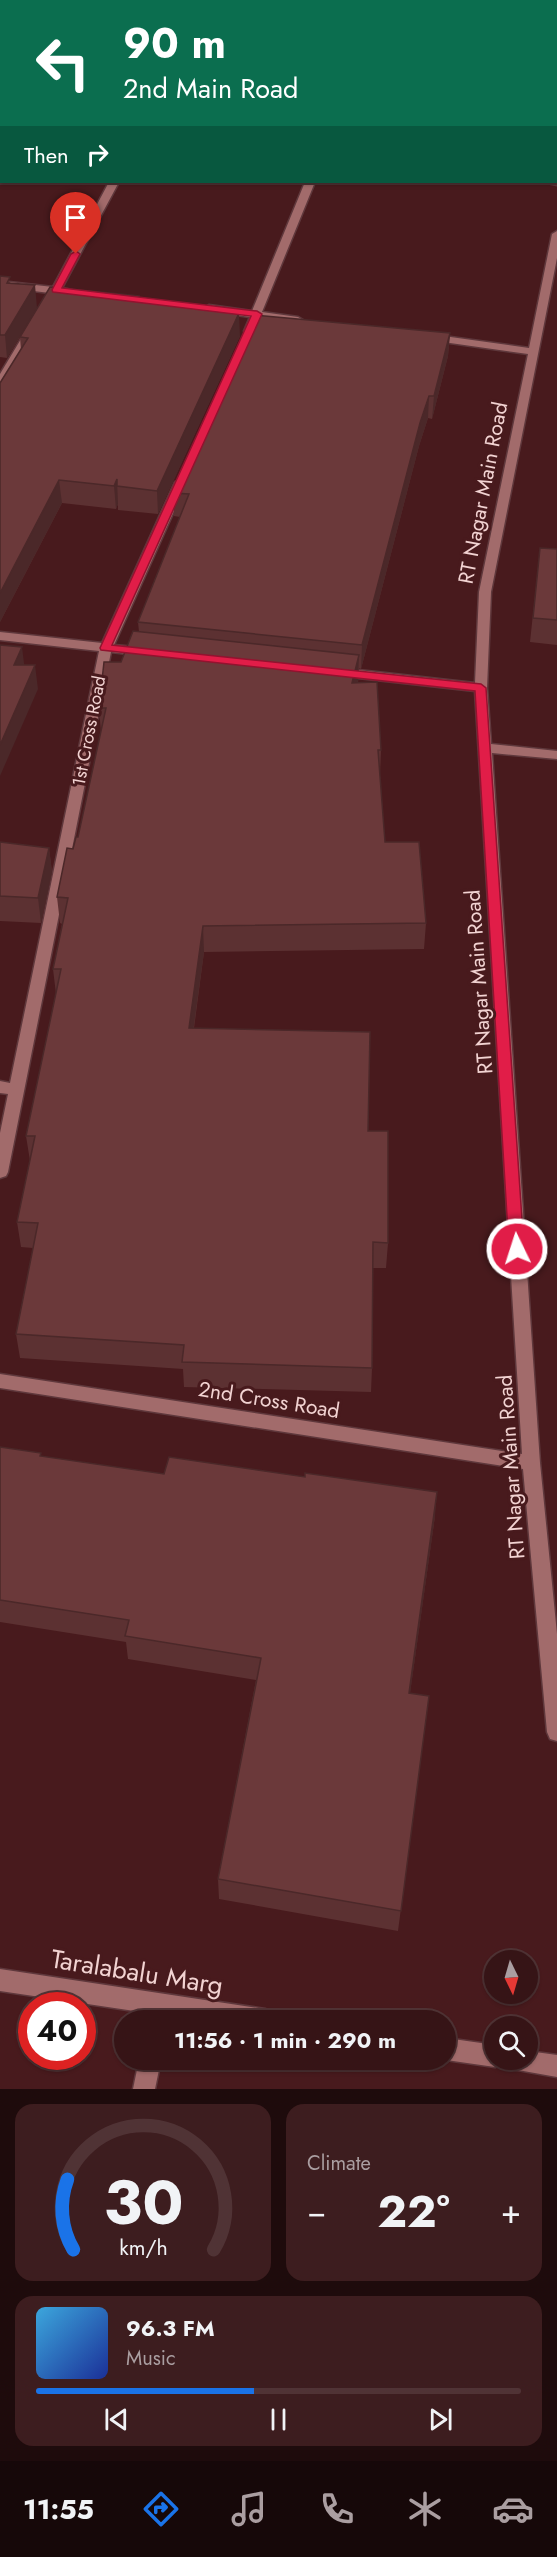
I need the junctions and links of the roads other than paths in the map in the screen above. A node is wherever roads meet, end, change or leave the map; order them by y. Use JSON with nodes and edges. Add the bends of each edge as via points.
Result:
{"nodes":[{"id":1,"x":113,"y":183,"type":"edge"},
{"id":2,"x":309,"y":183,"type":"edge"},
{"id":3,"x":557,"y":234,"type":"edge"},
{"id":4,"x":0,"y":284,"type":"edge"},
{"id":5,"x":57,"y":290,"type":"junction"},
{"id":6,"x":80,"y":293,"type":"edge"},
{"id":7,"x":549,"y":303,"type":"edge"},
{"id":8,"x":198,"y":307,"type":"edge"},
{"id":9,"x":257,"y":314,"type":"junction"},
{"id":10,"x":315,"y":322,"type":"edge"},
{"id":11,"x":419,"y":336,"type":"edge"},
{"id":12,"x":243,"y":345,"type":"edge"},
{"id":13,"x":532,"y":351,"type":"junction"},
{"id":14,"x":0,"y":383,"type":"edge"},
{"id":15,"x":186,"y":471,"type":"edge"},
{"id":16,"x":0,"y":636,"type":"edge"},
{"id":17,"x":105,"y":648,"type":"junction"},
{"id":18,"x":164,"y":654,"type":"edge"},
{"id":19,"x":326,"y":671,"type":"edge"},
{"id":20,"x":481,"y":688,"type":"junction"},
{"id":21,"x":485,"y":748,"type":"junction"},
{"id":22,"x":557,"y":755,"type":"edge"},
{"id":23,"x":0,"y":1087,"type":"edge"},
{"id":24,"x":17,"y":1089,"type":"junction"},
{"id":25,"x":0,"y":1172,"type":"edge"},
{"id":26,"x":0,"y":1381,"type":"edge"},
{"id":27,"x":531,"y":1463,"type":"junction"},
{"id":28,"x":550,"y":1589,"type":"edge"},
{"id":29,"x":557,"y":1732,"type":"edge"},
{"id":30,"x":0,"y":1980,"type":"edge"},
{"id":31,"x":150,"y":2010,"type":"edge"},
{"id":32,"x":456,"y":2050,"type":"edge"},
{"id":33,"x":484,"y":2054,"type":"edge"},
{"id":34,"x":538,"y":2063,"type":"edge"},
{"id":35,"x":557,"y":2066,"type":"edge"},
{"id":36,"x":148,"y":2070,"type":"edge"},
{"id":37,"x":144,"y":2089,"type":"edge"}],
"edges":[{"from":1,"to":5,"type":"street"},
{"from":2,"to":9,"type":"street"},
{"from":3,"to":7,"type":"street","name":"RT Nagar Main Road"},
{"from":4,"to":5,"type":"street"},
{"from":5,"to":6,"type":"street"},
{"from":5,"to":14,"type":"street"},
{"from":7,"to":13,"type":"street","name":"RT Nagar Main Road"},
{"from":8,"to":9,"type":"street"},
{"from":9,"to":10,"type":"street"},
{"from":9,"to":12,"type":"street"},
{"from":11,"to":13,"type":"street"},
{"from":13,"to":20,"type":"street","name":"RT Nagar Main Road","via":[[485,592]]},
{"from":15,"to":17,"type":"street","name":"1st Cross Road"},
{"from":16,"to":17,"type":"street"},
{"from":17,"to":18,"type":"street"},
{"from":17,"to":24,"type":"street","name":"1st Cross Road","via":[[59,853]]},
{"from":19,"to":20,"type":"street"},
{"from":20,"to":21,"type":"street","name":"RT Nagar Main Road"},
{"from":21,"to":22,"type":"street"},
{"from":21,"to":27,"type":"street","name":"RT Nagar Main Road"},
{"from":23,"to":24,"type":"street"},
{"from":24,"to":25,"type":"street","name":"1st Cross Road"},
{"from":26,"to":27,"type":"street","name":"2nd Cross Road"},
{"from":27,"to":28,"type":"street","name":"RT Nagar Main Road"},
{"from":28,"to":29,"type":"street","name":"RT Nagar Main Road"},
{"from":30,"to":31,"type":"street","name":"Taralabalu Marg"},
{"from":32,"to":33,"type":"street"},
{"from":34,"to":35,"type":"street"},
{"from":36,"to":37,"type":"street"}]}
